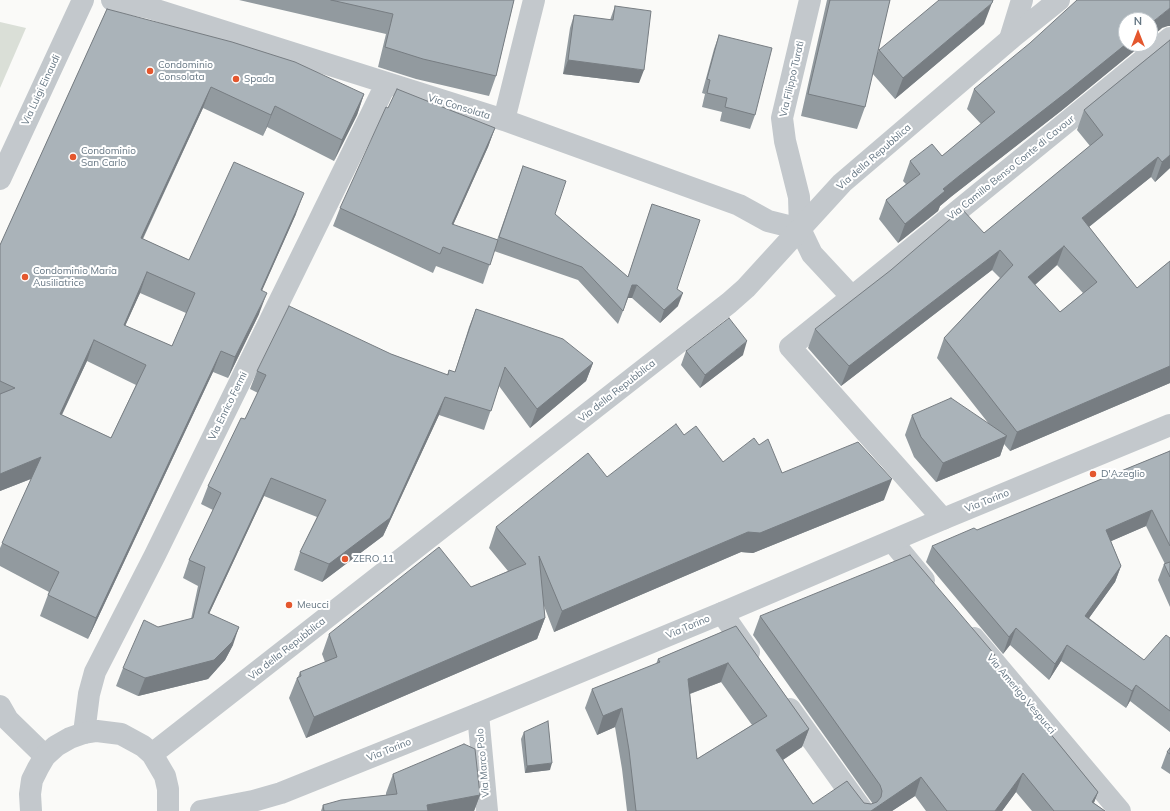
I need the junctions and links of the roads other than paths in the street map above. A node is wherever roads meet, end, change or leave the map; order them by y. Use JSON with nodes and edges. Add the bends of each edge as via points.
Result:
{"nodes":[{"id":1,"x":83,"y":0,"type":"edge"},
{"id":2,"x":112,"y":0,"type":"edge"},
{"id":3,"x":534,"y":0,"type":"edge"},
{"id":4,"x":810,"y":0,"type":"edge"},
{"id":5,"x":1022,"y":0,"type":"edge"},
{"id":6,"x":1059,"y":0,"type":"edge"},
{"id":7,"x":1170,"y":38,"type":"edge"},
{"id":8,"x":1010,"y":39,"type":"junction"},
{"id":9,"x":386,"y":84,"type":"junction"},
{"id":10,"x":504,"y":120,"type":"junction"},
{"id":11,"x":0,"y":180,"type":"edge"},
{"id":12,"x":800,"y":230,"type":"junction"},
{"id":13,"x":852,"y":297,"type":"junction"},
{"id":14,"x":1170,"y":425,"type":"edge"},
{"id":15,"x":943,"y":519,"type":"junction"},
{"id":16,"x":892,"y":541,"type":"junction"},
{"id":17,"x":938,"y":596,"type":"edge"},
{"id":18,"x":722,"y":613,"type":"junction"},
{"id":19,"x":958,"y":620,"type":"edge"},
{"id":20,"x":761,"y":669,"type":"edge"},
{"id":21,"x":780,"y":695,"type":"edge"},
{"id":22,"x":0,"y":706,"type":"edge"},
{"id":23,"x":478,"y":714,"type":"junction"},
{"id":24,"x":84,"y":732,"type":"junction"},
{"id":25,"x":152,"y":754,"type":"junction"},
{"id":26,"x":45,"y":756,"type":"junction"},
{"id":27,"x":31,"y":811,"type":"edge"},
{"id":28,"x":168,"y":811,"type":"edge"},
{"id":29,"x":201,"y":811,"type":"edge"},
{"id":30,"x":487,"y":811,"type":"edge"},
{"id":31,"x":862,"y":811,"type":"edge"},
{"id":32,"x":1120,"y":811,"type":"edge"}],
"edges":[{"from":1,"to":11,"type":"street","name":"Via Luigi Einaudi"},
{"from":2,"to":9,"type":"street","name":"Via Consolata","via":[[150,8]]},
{"from":3,"to":10,"type":"street"},
{"from":4,"to":12,"type":"street","name":"Via Filippo Turati","via":[[782,118],[785,141],[800,197]]},
{"from":5,"to":8,"type":"street"},
{"from":6,"to":8,"type":"street","name":"Via della Repubblica"},
{"from":7,"to":13,"type":"street","name":"Via Camillo Benso Conte di Cavour"},
{"from":8,"to":12,"type":"street","name":"Via della Repubblica","via":[[842,183]]},
{"from":9,"to":10,"type":"street","name":"Via Consolata"},
{"from":9,"to":24,"type":"street","name":"Via Enrico Fermi","via":[[95,672]]},
{"from":10,"to":12,"type":"street","name":"Via Consolata","via":[[739,205],[768,221]]},
{"from":12,"to":13,"type":"street","via":[[812,254]]},
{"from":12,"to":25,"type":"street","name":"Via della Repubblica","via":[[729,303]]},
{"from":13,"to":15,"type":"street","name":"Via Camillo Benso Conte di Cavour","via":[[790,347]]},
{"from":14,"to":15,"type":"street","name":"Via Torino"},
{"from":15,"to":16,"type":"street","name":"Via Torino"},
{"from":16,"to":17,"type":"street"},
{"from":16,"to":18,"type":"street","name":"Via Torino"},
{"from":18,"to":20,"type":"street"},
{"from":18,"to":23,"type":"street","name":"Via Torino"},
{"from":19,"to":32,"type":"street","name":"Via Amerigo Vespucci"},
{"from":21,"to":31,"type":"street"},
{"from":22,"to":26,"type":"street","via":[[8,720]]},
{"from":23,"to":29,"type":"street","name":"Via Torino","via":[[281,793]]},
{"from":23,"to":30,"type":"street","name":"Via Marco Polo"},
{"from":24,"to":25,"type":"street","via":[[121,734]]},
{"from":24,"to":26,"type":"street","via":[[63,742]]},
{"from":25,"to":28,"type":"street","via":[[165,776]]},
{"from":26,"to":27,"type":"street","via":[[32,780]]}]}
